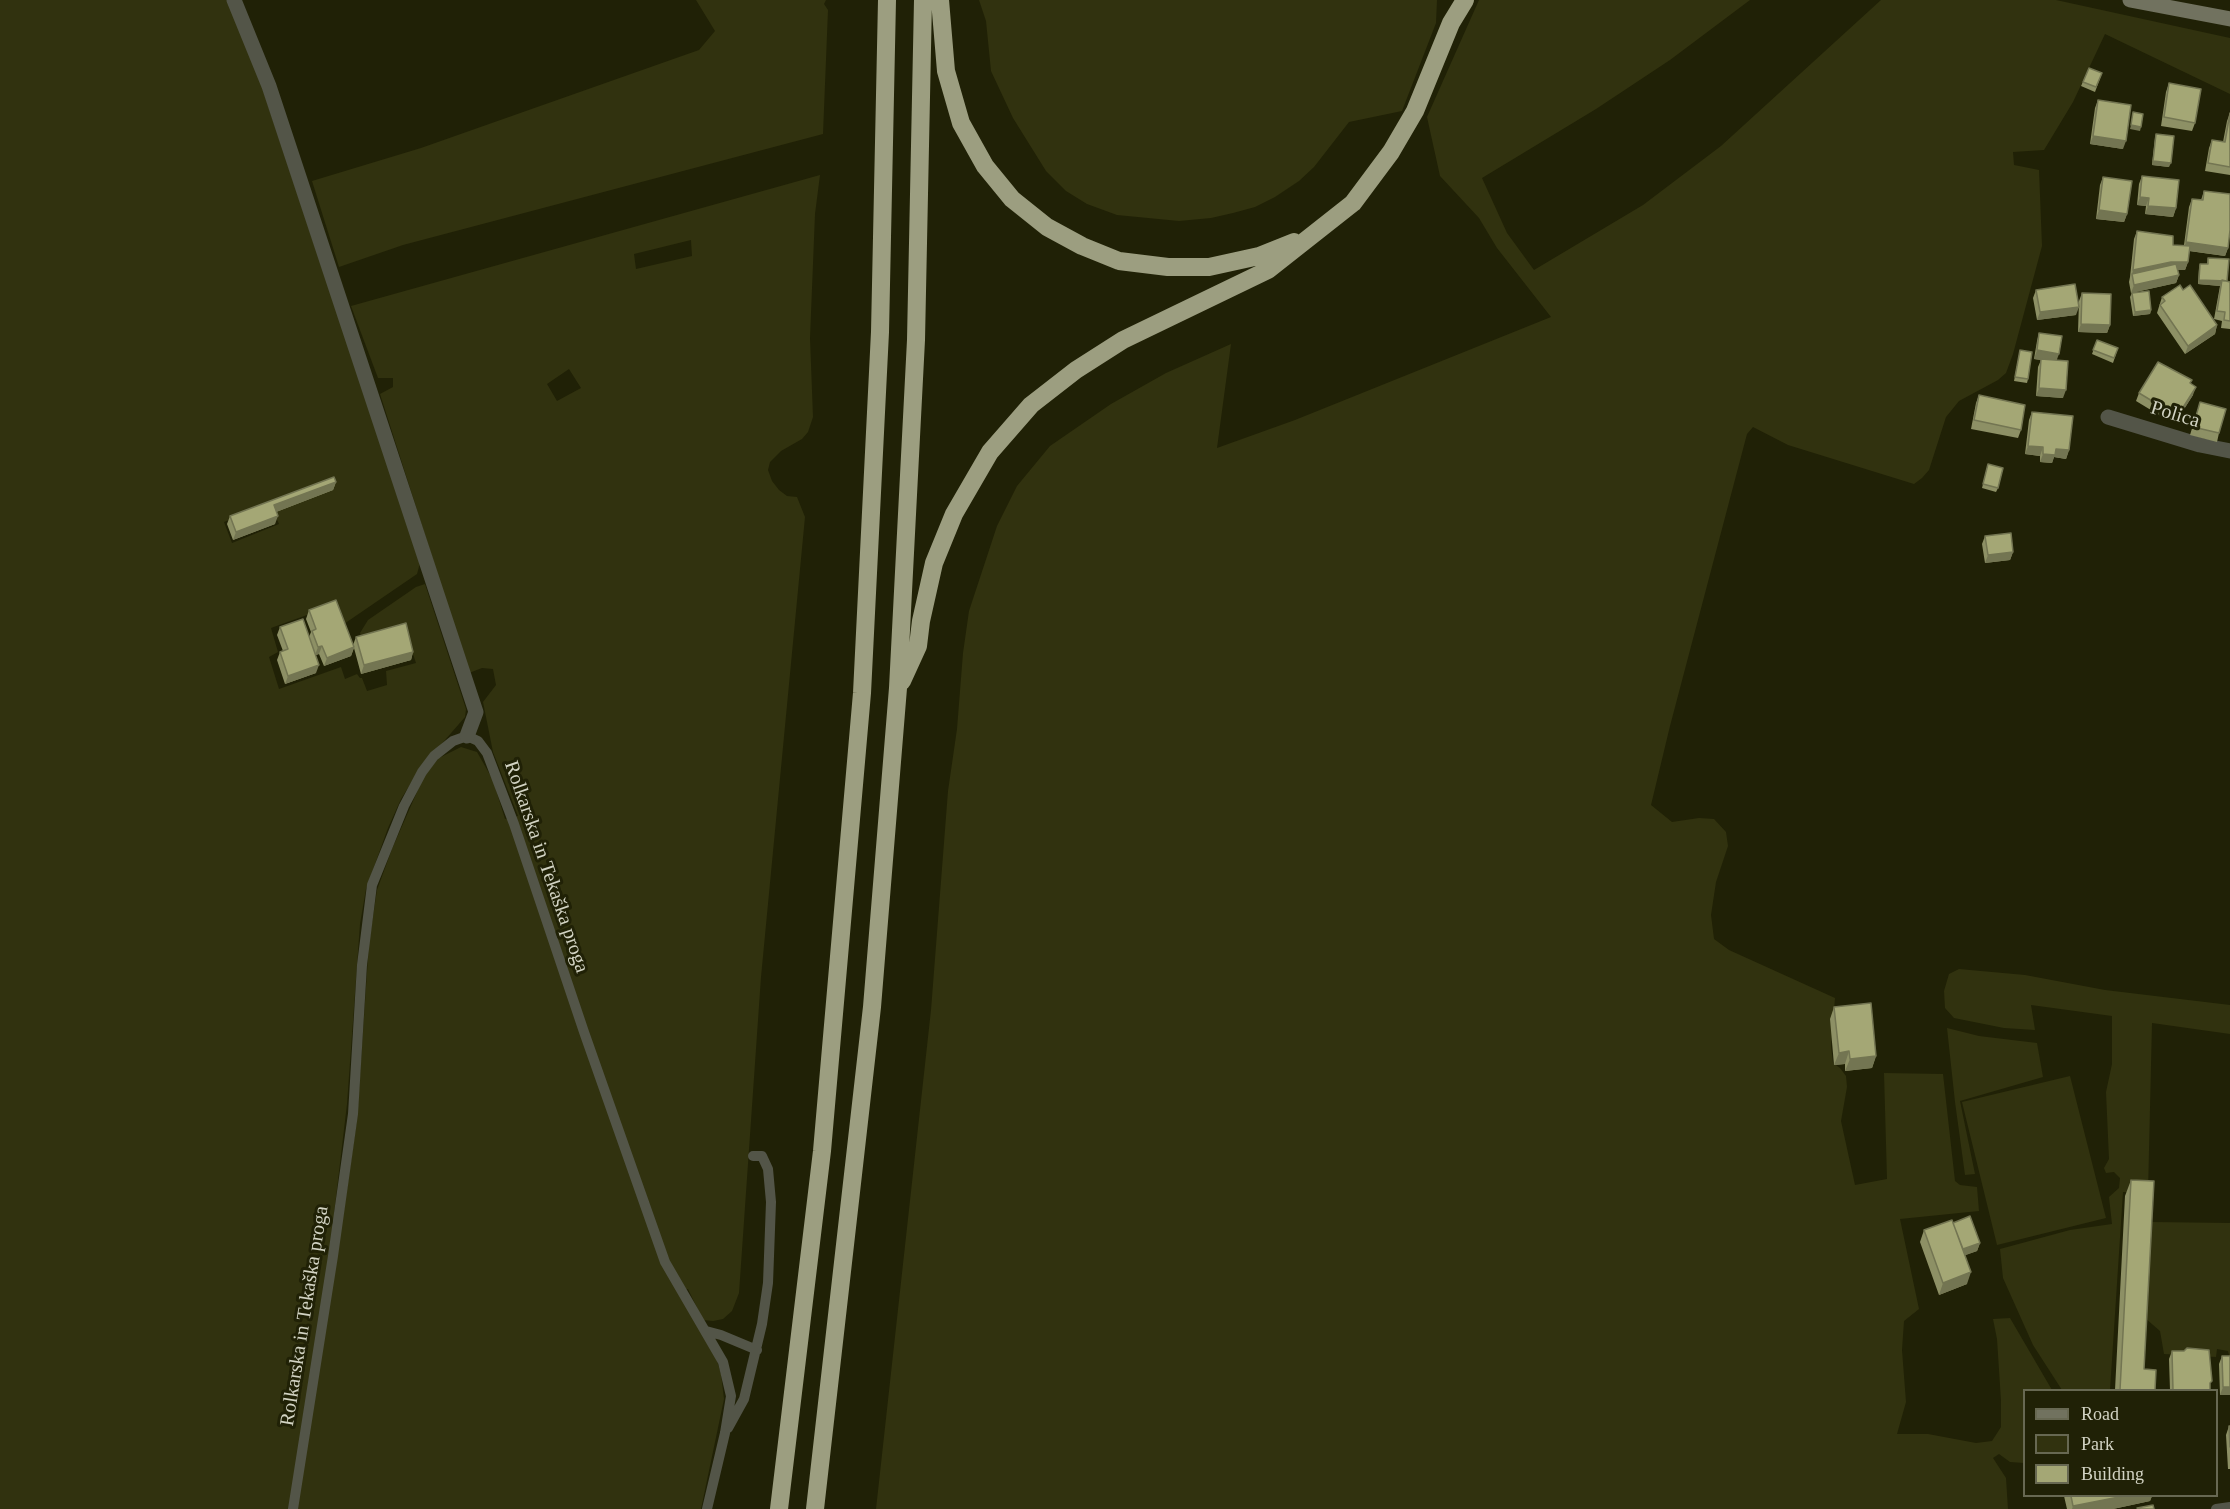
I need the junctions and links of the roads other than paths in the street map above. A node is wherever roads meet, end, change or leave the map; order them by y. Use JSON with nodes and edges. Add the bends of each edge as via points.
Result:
{"nodes":[{"id":1,"x":234,"y":0,"type":"edge"},
{"id":2,"x":887,"y":0,"type":"edge"},
{"id":3,"x":923,"y":0,"type":"edge"},
{"id":4,"x":940,"y":0,"type":"edge"},
{"id":5,"x":1454,"y":0,"type":"edge"},
{"id":6,"x":1465,"y":0,"type":"edge"},
{"id":7,"x":2130,"y":0,"type":"edge"},
{"id":8,"x":2230,"y":19,"type":"edge"},
{"id":9,"x":1451,"y":23,"type":"junction"},
{"id":10,"x":1313,"y":235,"type":"junction"},
{"id":11,"x":2108,"y":417,"type":"dead end"},
{"id":12,"x":2230,"y":451,"type":"edge"},
{"id":13,"x":898,"y":688,"type":"junction"},
{"id":14,"x":467,"y":736,"type":"junction"},
{"id":15,"x":753,"y":1156,"type":"dead end"},
{"id":16,"x":706,"y":1331,"type":"junction"},
{"id":17,"x":757,"y":1350,"type":"junction"},
{"id":18,"x":725,"y":1433,"type":"junction"},
{"id":19,"x":2230,"y":1507,"type":"edge"},
{"id":20,"x":293,"y":1509,"type":"edge"},
{"id":21,"x":707,"y":1509,"type":"edge"},
{"id":22,"x":779,"y":1509,"type":"edge"},
{"id":23,"x":815,"y":1509,"type":"edge"},
{"id":24,"x":2216,"y":1509,"type":"edge"}],
"edges":[{"from":1,"to":14,"type":"street","via":[[269,86],[476,712]]},
{"from":2,"to":22,"type":"highway","via":[[880,332],[862,693],[822,1151]]},
{"from":3,"to":13,"type":"highway","via":[[916,340]]},
{"from":4,"to":10,"type":"highway","via":[[946,71],[961,123],[985,166],[1012,199],[1047,227],[1119,261],[1168,267],[1209,267],[1258,256]]},
{"from":5,"to":9,"type":"highway"},
{"from":6,"to":9,"type":"highway"},
{"from":7,"to":8,"type":"main road"},
{"from":9,"to":10,"type":"highway","via":[[1415,111],[1391,152],[1353,203]]},
{"from":10,"to":13,"type":"highway","via":[[1268,270],[1123,340],[1032,405],[990,452],[954,514],[934,563],[918,646]]},
{"from":11,"to":12,"type":"street","name":"Polica"},
{"from":13,"to":23,"type":"highway","via":[[872,1006]]},
{"from":14,"to":16,"type":"lane","name":"Rolkarska in Tekaška proga","via":[[478,741],[487,753],[514,824],[665,1262]]},
{"from":14,"to":20,"type":"lane","name":"Rolkarska in Tekaška proga","via":[[434,756],[422,772],[372,885],[362,965],[353,1114]]},
{"from":15,"to":17,"type":"lane","via":[[766,1160],[771,1202],[768,1283]]},
{"from":16,"to":17,"type":"lane"},
{"from":16,"to":18,"type":"lane","name":"Rolkarska in Tekaška proga","via":[[723,1362],[731,1396]]},
{"from":17,"to":18,"type":"lane","via":[[744,1399]]},
{"from":18,"to":21,"type":"lane","name":"Rolkarska in Tekaška proga"},
{"from":19,"to":24,"type":"lane"}]}
